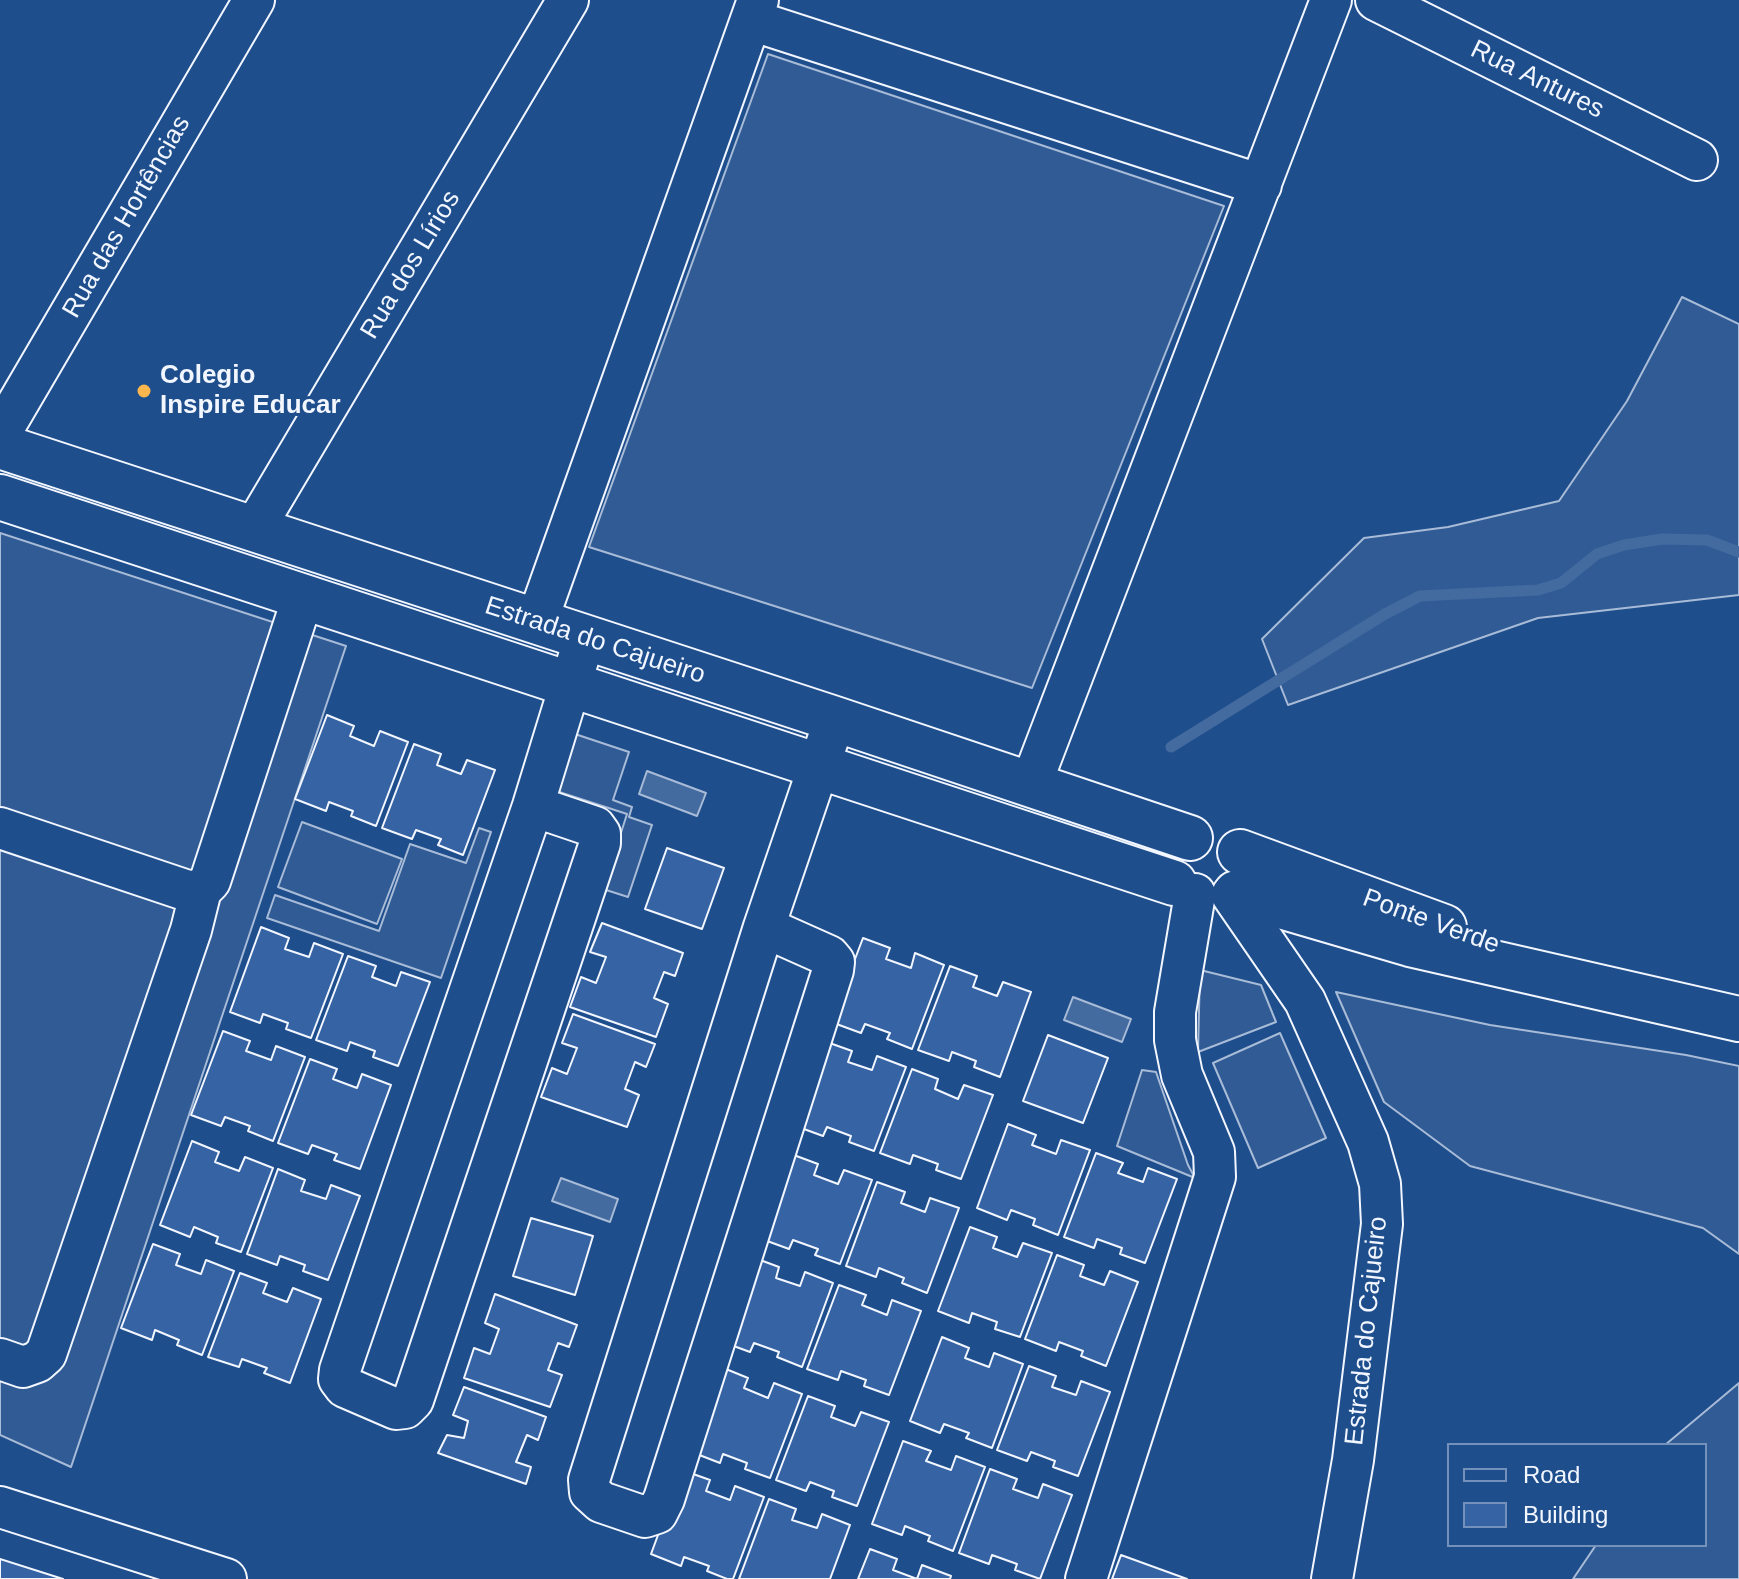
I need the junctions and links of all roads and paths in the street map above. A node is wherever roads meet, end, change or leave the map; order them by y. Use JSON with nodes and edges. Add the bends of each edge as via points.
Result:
{"nodes":[{"id":1,"x":254,"y":0,"type":"edge"},
{"id":2,"x":568,"y":0,"type":"edge"},
{"id":3,"x":1331,"y":0,"type":"edge"},
{"id":4,"x":1376,"y":0,"type":"edge"},
{"id":5,"x":754,"y":10,"type":"edge"},
{"id":6,"x":1697,"y":160,"type":"dead end"},
{"id":7,"x":1261,"y":185,"type":"junction"},
{"id":8,"x":0,"y":434,"type":"edge"},
{"id":9,"x":0,"y":446,"type":"edge"},
{"id":10,"x":0,"y":497,"type":"edge"},
{"id":11,"x":155,"y":497,"type":"junction"},
{"id":12,"x":254,"y":529,"type":"junction"},
{"id":13,"x":140,"y":543,"type":"junction"},
{"id":14,"x":320,"y":551,"type":"junction"},
{"id":15,"x":303,"y":597,"type":"junction"},
{"id":16,"x":537,"y":621,"type":"junction"},
{"id":17,"x":585,"y":637,"type":"junction"},
{"id":18,"x":570,"y":684,"type":"junction"},
{"id":19,"x":835,"y":719,"type":"junction"},
{"id":20,"x":818,"y":766,"type":"junction"},
{"id":21,"x":1031,"y":784,"type":"junction"},
{"id":22,"x":533,"y":806,"type":"junction"},
{"id":23,"x":0,"y":828,"type":"edge"},
{"id":24,"x":1213,"y":886,"type":"junction"},
{"id":25,"x":201,"y":890,"type":"junction"},
{"id":26,"x":764,"y":927,"type":"junction"},
{"id":27,"x":1739,"y":1019,"type":"edge"},
{"id":28,"x":0,"y":1359,"type":"edge"},
{"id":29,"x":0,"y":1507,"type":"edge"},
{"id":30,"x":226,"y":1579,"type":"edge"},
{"id":31,"x":1086,"y":1579,"type":"edge"},
{"id":32,"x":1332,"y":1579,"type":"edge"}],
"edges":[{"from":1,"to":8,"type":"street","name":"Rua das Hortências"},
{"from":2,"to":12,"type":"street","name":"Rua dos Lírios"},
{"from":3,"to":7,"type":"street"},
{"from":4,"to":6,"type":"street","name":"Rua Antures"},
{"from":5,"to":7,"type":"street"},
{"from":5,"to":16,"type":"street"},
{"from":7,"to":21,"type":"street"},
{"from":9,"to":11,"type":"main road","name":"Estrada do Cajueiro"},
{"from":10,"to":13,"type":"main road","name":"Estrada do Cajueiro"},
{"from":11,"to":12,"type":"main road","name":"Estrada do Cajueiro"},
{"from":11,"to":13,"type":"main road"},
{"from":12,"to":14,"type":"main road","name":"Estrada do Cajueiro"},
{"from":13,"to":15,"type":"main road","name":"Estrada do Cajueiro"},
{"from":14,"to":15,"type":"main road"},
{"from":14,"to":16,"type":"main road","name":"Estrada do Cajueiro"},
{"from":15,"to":18,"type":"main road","name":"Estrada do Cajueiro"},
{"from":15,"to":25,"type":"street","via":[[210,881]]},
{"from":16,"to":17,"type":"main road","name":"Estrada do Cajueiro"},
{"from":17,"to":18,"type":"street"},
{"from":17,"to":19,"type":"main road","name":"Estrada do Cajueiro"},
{"from":18,"to":20,"type":"main road","name":"Estrada do Cajueiro"},
{"from":18,"to":22,"type":"street"},
{"from":19,"to":20,"type":"street"},
{"from":19,"to":21,"type":"main road","name":"Estrada do Cajueiro"},
{"from":20,"to":24,"type":"main road","name":"Estrada do Cajueiro"},
{"from":20,"to":26,"type":"street"},
{"from":21,"to":24,"type":"main road","name":"Estrada do Cajueiro","via":[[1190,838],[1177,842],[1165,857],[1165,873]]},
{"from":22,"to":22,"type":"street","via":[[340,1370],[345,1387],[396,1409],[413,1400],[600,843],[595,827]]},
{"from":23,"to":25,"type":"street","via":[[188,891]]},
{"from":24,"to":27,"type":"main road","name":"Ponte Verde"},
{"from":24,"to":31,"type":"street","via":[[1175,1012],[1175,1040],[1182,1075],[1214,1152],[1215,1177]]},
{"from":24,"to":32,"type":"street","name":"Estrada do Cajueiro","via":[[1305,1001],[1368,1142],[1380,1184],[1382,1224],[1353,1460]]},
{"from":25,"to":28,"type":"street","via":[[46,1354],[23,1367]]},
{"from":26,"to":26,"type":"street","via":[[589,1480],[590,1492],[601,1502],[645,1517],[657,1513],[664,1499],[833,970],[829,956]]},
{"from":29,"to":30,"type":"street"}]}
